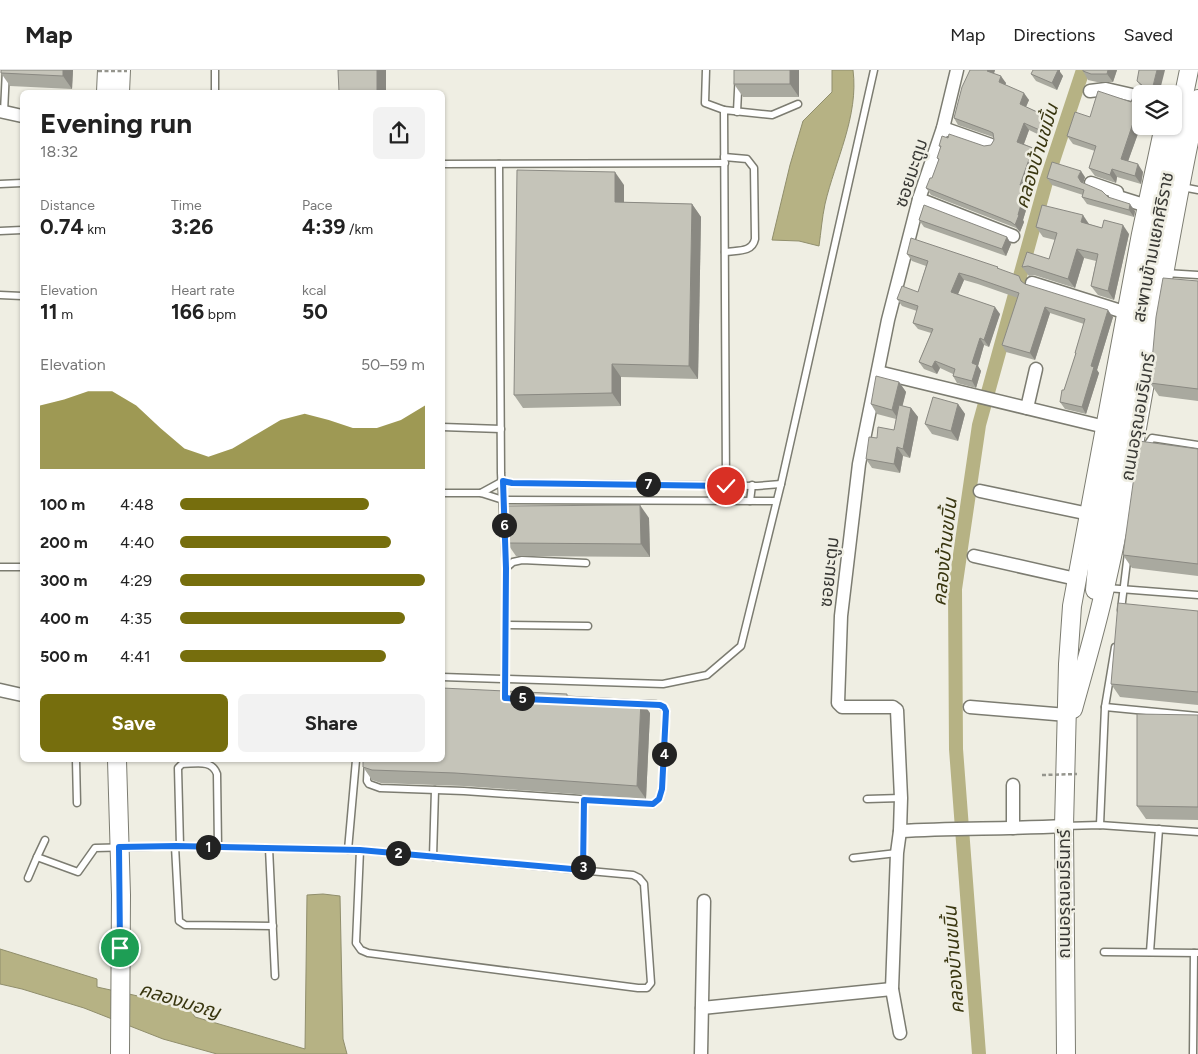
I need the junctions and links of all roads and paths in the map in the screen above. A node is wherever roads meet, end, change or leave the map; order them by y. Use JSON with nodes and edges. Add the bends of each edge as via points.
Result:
{"nodes":[{"id":1,"x":6,"y":70,"type":"edge"},
{"id":2,"x":102,"y":70,"type":"edge"},
{"id":3,"x":124,"y":70,"type":"edge"},
{"id":4,"x":215,"y":70,"type":"edge"},
{"id":5,"x":706,"y":70,"type":"edge"},
{"id":6,"x":739,"y":70,"type":"edge"},
{"id":7,"x":874,"y":70,"type":"edge"},
{"id":8,"x":957,"y":70,"type":"edge"},
{"id":9,"x":1177,"y":70,"type":"edge"},
{"id":10,"x":1189,"y":70,"type":"edge"},
{"id":11,"x":1174,"y":85,"type":"edge"},
{"id":12,"x":106,"y":90,"type":"edge"},
{"id":13,"x":120,"y":90,"type":"edge"},
{"id":14,"x":215,"y":90,"type":"edge"},
{"id":15,"x":1090,"y":91,"type":"dead end"},
{"id":16,"x":1132,"y":95,"type":"edge"},
{"id":17,"x":1198,"y":99,"type":"edge"},
{"id":18,"x":798,"y":104,"type":"dead end"},
{"id":19,"x":724,"y":110,"type":"junction"},
{"id":20,"x":2,"y":112,"type":"edge"},
{"id":21,"x":737,"y":112,"type":"junction"},
{"id":22,"x":20,"y":116,"type":"edge"},
{"id":23,"x":943,"y":128,"type":"junction"},
{"id":24,"x":1162,"y":135,"type":"edge"},
{"id":25,"x":991,"y":145,"type":"edge"},
{"id":26,"x":724,"y":160,"type":"junction"},
{"id":27,"x":445,"y":164,"type":"edge"},
{"id":28,"x":499,"y":164,"type":"junction"},
{"id":29,"x":20,"y":183,"type":"edge"},
{"id":30,"x":1091,"y":183,"type":"dead end"},
{"id":31,"x":0,"y":184,"type":"edge"},
{"id":32,"x":1179,"y":187,"type":"junction"},
{"id":33,"x":1198,"y":190,"type":"edge"},
{"id":34,"x":919,"y":198,"type":"junction"},
{"id":35,"x":1147,"y":206,"type":"junction"},
{"id":36,"x":0,"y":230,"type":"edge"},
{"id":37,"x":20,"y":230,"type":"edge"},
{"id":38,"x":1013,"y":236,"type":"dead end"},
{"id":39,"x":725,"y":252,"type":"junction"},
{"id":40,"x":1164,"y":273,"type":"junction"},
{"id":41,"x":1198,"y":275,"type":"edge"},
{"id":42,"x":1032,"y":283,"type":"dead end"},
{"id":43,"x":0,"y":295,"type":"edge"},
{"id":44,"x":20,"y":296,"type":"edge"},
{"id":45,"x":1127,"y":313,"type":"junction"},
{"id":46,"x":1036,"y":369,"type":"dead end"},
{"id":47,"x":878,"y":372,"type":"junction"},
{"id":48,"x":1027,"y":408,"type":"junction"},
{"id":49,"x":445,"y":427,"type":"edge"},
{"id":50,"x":1105,"y":427,"type":"junction"},
{"id":51,"x":501,"y":429,"type":"junction"},
{"id":52,"x":1198,"y":445,"type":"edge"},
{"id":53,"x":1143,"y":455,"type":"edge"},
{"id":54,"x":503,"y":481,"type":"junction"},
{"id":55,"x":780,"y":484,"type":"junction"},
{"id":56,"x":752,"y":485,"type":"junction"},
{"id":57,"x":726,"y":486,"type":"junction"},
{"id":58,"x":980,"y":491,"type":"dead end"},
{"id":59,"x":445,"y":493,"type":"edge"},
{"id":60,"x":481,"y":493,"type":"junction"},
{"id":61,"x":503,"y":500,"type":"junction"},
{"id":62,"x":750,"y":501,"type":"junction"},
{"id":63,"x":776,"y":501,"type":"junction"},
{"id":64,"x":1089,"y":514,"type":"junction"},
{"id":65,"x":1099,"y":543,"type":"junction"},
{"id":66,"x":1129,"y":550,"type":"edge"},
{"id":67,"x":974,"y":556,"type":"dead end"},
{"id":68,"x":586,"y":563,"type":"dead end"},
{"id":69,"x":0,"y":567,"type":"edge"},
{"id":70,"x":20,"y":567,"type":"edge"},
{"id":71,"x":506,"y":568,"type":"junction"},
{"id":72,"x":1076,"y":579,"type":"junction"},
{"id":73,"x":1105,"y":588,"type":"junction"},
{"id":74,"x":1124,"y":589,"type":"junction"},
{"id":75,"x":1198,"y":596,"type":"edge"},
{"id":76,"x":1119,"y":618,"type":"edge"},
{"id":77,"x":506,"y":625,"type":"junction"},
{"id":78,"x":588,"y":626,"type":"dead end"},
{"id":79,"x":1069,"y":635,"type":"junction"},
{"id":80,"x":1116,"y":638,"type":"edge"},
{"id":81,"x":1092,"y":640,"type":"junction"},
{"id":82,"x":445,"y":676,"type":"edge"},
{"id":83,"x":506,"y":678,"type":"junction"},
{"id":84,"x":0,"y":690,"type":"edge"},
{"id":85,"x":20,"y":695,"type":"edge"},
{"id":86,"x":496,"y":697,"type":"edge"},
{"id":87,"x":505,"y":698,"type":"junction"},
{"id":88,"x":515,"y":698,"type":"edge"},
{"id":89,"x":631,"y":703,"type":"edge"},
{"id":90,"x":970,"y":707,"type":"dead end"},
{"id":91,"x":1105,"y":707,"type":"junction"},
{"id":92,"x":1067,"y":715,"type":"junction"},
{"id":93,"x":1198,"y":716,"type":"edge"},
{"id":94,"x":1066,"y":733,"type":"junction"},
{"id":95,"x":76,"y":762,"type":"edge"},
{"id":96,"x":117,"y":762,"type":"edge"},
{"id":97,"x":128,"y":762,"type":"edge"},
{"id":98,"x":356,"y":762,"type":"edge"},
{"id":99,"x":368,"y":762,"type":"edge"},
{"id":100,"x":1077,"y":774,"type":"dead end"},
{"id":101,"x":1042,"y":776,"type":"dead end"},
{"id":102,"x":1013,"y":784,"type":"dead end"},
{"id":103,"x":435,"y":790,"type":"junction"},
{"id":104,"x":902,"y":798,"type":"junction"},
{"id":105,"x":867,"y":799,"type":"dead end"},
{"id":106,"x":584,"y":800,"type":"junction"},
{"id":107,"x":77,"y":803,"type":"dead end"},
{"id":108,"x":1064,"y":826,"type":"junction"},
{"id":109,"x":1100,"y":826,"type":"junction"},
{"id":110,"x":1012,"y":828,"type":"junction"},
{"id":111,"x":1159,"y":830,"type":"junction"},
{"id":112,"x":900,"y":831,"type":"junction"},
{"id":113,"x":1198,"y":832,"type":"edge"},
{"id":114,"x":45,"y":840,"type":"dead end"},
{"id":115,"x":178,"y":846,"type":"junction"},
{"id":116,"x":124,"y":847,"type":"junction"},
{"id":117,"x":218,"y":847,"type":"junction"},
{"id":118,"x":269,"y":848,"type":"junction"},
{"id":119,"x":348,"y":850,"type":"junction"},
{"id":120,"x":360,"y":850,"type":"junction"},
{"id":121,"x":897,"y":853,"type":"junction"},
{"id":122,"x":37,"y":857,"type":"junction"},
{"id":123,"x":434,"y":857,"type":"junction"},
{"id":124,"x":852,"y":858,"type":"dead end"},
{"id":125,"x":583,"y":870,"type":"junction"},
{"id":126,"x":28,"y":878,"type":"dead end"},
{"id":127,"x":125,"y":895,"type":"junction"},
{"id":128,"x":704,"y":901,"type":"dead end"},
{"id":129,"x":273,"y":926,"type":"junction"},
{"id":130,"x":1104,"y":952,"type":"dead end"},
{"id":131,"x":1150,"y":952,"type":"junction"},
{"id":132,"x":1196,"y":953,"type":"edge"},
{"id":133,"x":276,"y":976,"type":"dead end"},
{"id":134,"x":892,"y":989,"type":"junction"},
{"id":135,"x":702,"y":1008,"type":"junction"},
{"id":136,"x":900,"y":1033,"type":"dead end"},
{"id":137,"x":120,"y":1054,"type":"edge"},
{"id":138,"x":132,"y":1054,"type":"edge"},
{"id":139,"x":701,"y":1054,"type":"edge"},
{"id":140,"x":1066,"y":1054,"type":"edge"},
{"id":141,"x":1193,"y":1054,"type":"edge"}],
"edges":[{"from":1,"to":20,"type":"lane"},
{"from":2,"to":3,"type":"path","bridge":true},
{"from":2,"to":12,"type":"main road"},
{"from":3,"to":13,"type":"main road"},
{"from":4,"to":14,"type":"lane"},
{"from":5,"to":19,"type":"lane","via":[[705,103]]},
{"from":6,"to":21,"type":"lane"},
{"from":7,"to":55,"type":"lane"},
{"from":8,"to":23,"type":"street","name":"ซอยมะตูม"},
{"from":9,"to":11,"type":"main road"},
{"from":10,"to":65,"type":"main road","name":"สะพานข้ามแยกศิริราช","via":[[1153,242]]},
{"from":15,"to":16,"type":"street","via":[[1106,89]]},
{"from":17,"to":32,"type":"main road","name":"ถนนอรุณอมรินทร์"},
{"from":18,"to":21,"type":"lane","via":[[772,115]]},
{"from":19,"to":21,"type":"lane"},
{"from":19,"to":26,"type":"lane"},
{"from":20,"to":22,"type":"street"},
{"from":23,"to":25,"type":"street"},
{"from":23,"to":34,"type":"street","name":"ซอยมะตูม"},
{"from":24,"to":35,"type":"main road","name":"ถนนอรุณอมรินทร์"},
{"from":26,"to":28,"type":"lane"},
{"from":26,"to":39,"type":"lane"},
{"from":26,"to":39,"type":"lane","via":[[747,159],[754,168],[755,238],[748,250]]},
{"from":27,"to":28,"type":"lane"},
{"from":28,"to":51,"type":"lane"},
{"from":29,"to":31,"type":"lane"},
{"from":30,"to":35,"type":"street","via":[[1117,192],[1115,196]]},
{"from":32,"to":33,"type":"lane"},
{"from":32,"to":40,"type":"main road","name":"ถนนอรุณอมรินทร์"},
{"from":34,"to":38,"type":"street"},
{"from":34,"to":47,"type":"street","name":"ซอยมะตูม"},
{"from":35,"to":45,"type":"main road","name":"ถนนอรุณอมรินทร์"},
{"from":36,"to":37,"type":"lane"},
{"from":39,"to":57,"type":"lane"},
{"from":40,"to":41,"type":"lane"},
{"from":40,"to":73,"type":"main road","name":"ถนนอรุณอมรินทร์"},
{"from":42,"to":45,"type":"street"},
{"from":43,"to":44,"type":"lane"},
{"from":45,"to":50,"type":"main road","name":"ถนนอรุณอมรินทร์"},
{"from":46,"to":48,"type":"street"},
{"from":47,"to":48,"type":"street"},
{"from":47,"to":104,"type":"street","name":"ซอยมะตูม","via":[[859,464],[841,616],[838,703],[842,707],[893,706],[897,710]]},
{"from":48,"to":50,"type":"street"},
{"from":49,"to":51,"type":"lane"},
{"from":50,"to":64,"type":"main road","name":"ถนนอรุณอมรินทร์"},
{"from":51,"to":54,"type":"lane"},
{"from":52,"to":53,"type":"lane","via":[[1152,438]]},
{"from":54,"to":57,"type":"lane"},
{"from":54,"to":60,"type":"lane"},
{"from":54,"to":61,"type":"lane"},
{"from":55,"to":56,"type":"lane"},
{"from":55,"to":63,"type":"lane"},
{"from":56,"to":57,"type":"lane"},
{"from":56,"to":62,"type":"lane"},
{"from":58,"to":64,"type":"street"},
{"from":59,"to":60,"type":"lane"},
{"from":60,"to":61,"type":"lane"},
{"from":61,"to":62,"type":"lane"},
{"from":61,"to":71,"type":"lane"},
{"from":62,"to":63,"type":"lane"},
{"from":63,"to":83,"type":"lane","via":[[741,646],[706,675],[663,684]]},
{"from":64,"to":72,"type":"main road","name":"ถนนอรุณอมรินทร์"},
{"from":65,"to":79,"type":"main road","name":"สะพานข้ามแยกศิริราช"},
{"from":65,"to":81,"type":"main road","name":"สะพานข้ามแยกศิริราช"},
{"from":66,"to":74,"type":"lane"},
{"from":67,"to":72,"type":"street"},
{"from":68,"to":71,"type":"lane","via":[[522,560]]},
{"from":69,"to":70,"type":"lane"},
{"from":71,"to":77,"type":"lane"},
{"from":72,"to":79,"type":"main road","name":"ถนนอรุณอมรินทร์"},
{"from":73,"to":74,"type":"lane"},
{"from":73,"to":81,"type":"main road","name":"ถนนอรุณอมรินทร์"},
{"from":74,"to":75,"type":"lane"},
{"from":74,"to":76,"type":"lane"},
{"from":77,"to":78,"type":"lane"},
{"from":77,"to":83,"type":"lane"},
{"from":79,"to":92,"type":"main road","name":"ถนนอรุณอมรินทร์"},
{"from":80,"to":91,"type":"lane"},
{"from":81,"to":94,"type":"main road","name":"ถนนอรุณอมรินทร์"},
{"from":82,"to":83,"type":"lane"},
{"from":83,"to":87,"type":"lane"},
{"from":84,"to":85,"type":"street"},
{"from":86,"to":87,"type":"lane"},
{"from":87,"to":88,"type":"lane"},
{"from":89,"to":106,"type":"lane","via":[[660,705],[666,711],[659,799],[653,804]]},
{"from":90,"to":92,"type":"street"},
{"from":91,"to":93,"type":"lane"},
{"from":91,"to":109,"type":"lane"},
{"from":92,"to":94,"type":"main road","name":"ถนนอรุณอมรินทร์"},
{"from":94,"to":108,"type":"main road","name":"ถนนอรุณอมรินทร์"},
{"from":95,"to":107,"type":"lane"},
{"from":96,"to":116,"type":"main road"},
{"from":97,"to":116,"type":"main road"},
{"from":98,"to":119,"type":"lane"},
{"from":99,"to":103,"type":"lane","via":[[367,781],[371,786]]},
{"from":100,"to":101,"type":"path","bridge":true},
{"from":102,"to":110,"type":"street"},
{"from":103,"to":106,"type":"lane"},
{"from":103,"to":123,"type":"lane"},
{"from":104,"to":105,"type":"lane"},
{"from":104,"to":112,"type":"street","name":"ซอยมะตูม"},
{"from":106,"to":125,"type":"lane"},
{"from":108,"to":109,"type":"lane"},
{"from":108,"to":110,"type":"street"},
{"from":108,"to":140,"type":"main road","name":"ถนนอรุณอมรินทร์"},
{"from":109,"to":111,"type":"lane"},
{"from":110,"to":112,"type":"street"},
{"from":111,"to":113,"type":"lane"},
{"from":111,"to":131,"type":"lane"},
{"from":112,"to":121,"type":"street","name":"ซอยมะตูม"},
{"from":114,"to":122,"type":"lane"},
{"from":115,"to":116,"type":"lane"},
{"from":115,"to":117,"type":"lane"},
{"from":115,"to":117,"type":"lane","via":[[178,768],[182,764],[208,764],[215,768],[217,774]]},
{"from":115,"to":129,"type":"lane","via":[[180,921],[185,925]]},
{"from":116,"to":122,"type":"lane","via":[[95,848],[78,872]]},
{"from":116,"to":127,"type":"main road"},
{"from":117,"to":118,"type":"lane"},
{"from":118,"to":119,"type":"lane"},
{"from":118,"to":129,"type":"lane"},
{"from":119,"to":120,"type":"lane"},
{"from":120,"to":123,"type":"lane"},
{"from":120,"to":125,"type":"lane","via":[[356,943],[361,950],[647,988],[652,983],[644,884],[633,875]]},
{"from":121,"to":124,"type":"lane"},
{"from":121,"to":134,"type":"street","name":"ซอยมะตูม"},
{"from":122,"to":126,"type":"lane"},
{"from":123,"to":125,"type":"lane"},
{"from":127,"to":137,"type":"main road"},
{"from":127,"to":138,"type":"main road"},
{"from":128,"to":135,"type":"street"},
{"from":129,"to":133,"type":"lane"},
{"from":130,"to":131,"type":"lane"},
{"from":131,"to":132,"type":"lane"},
{"from":132,"to":141,"type":"lane"},
{"from":134,"to":135,"type":"street"},
{"from":134,"to":136,"type":"street","name":"ซอยมะตูม"},
{"from":135,"to":139,"type":"street"}]}
